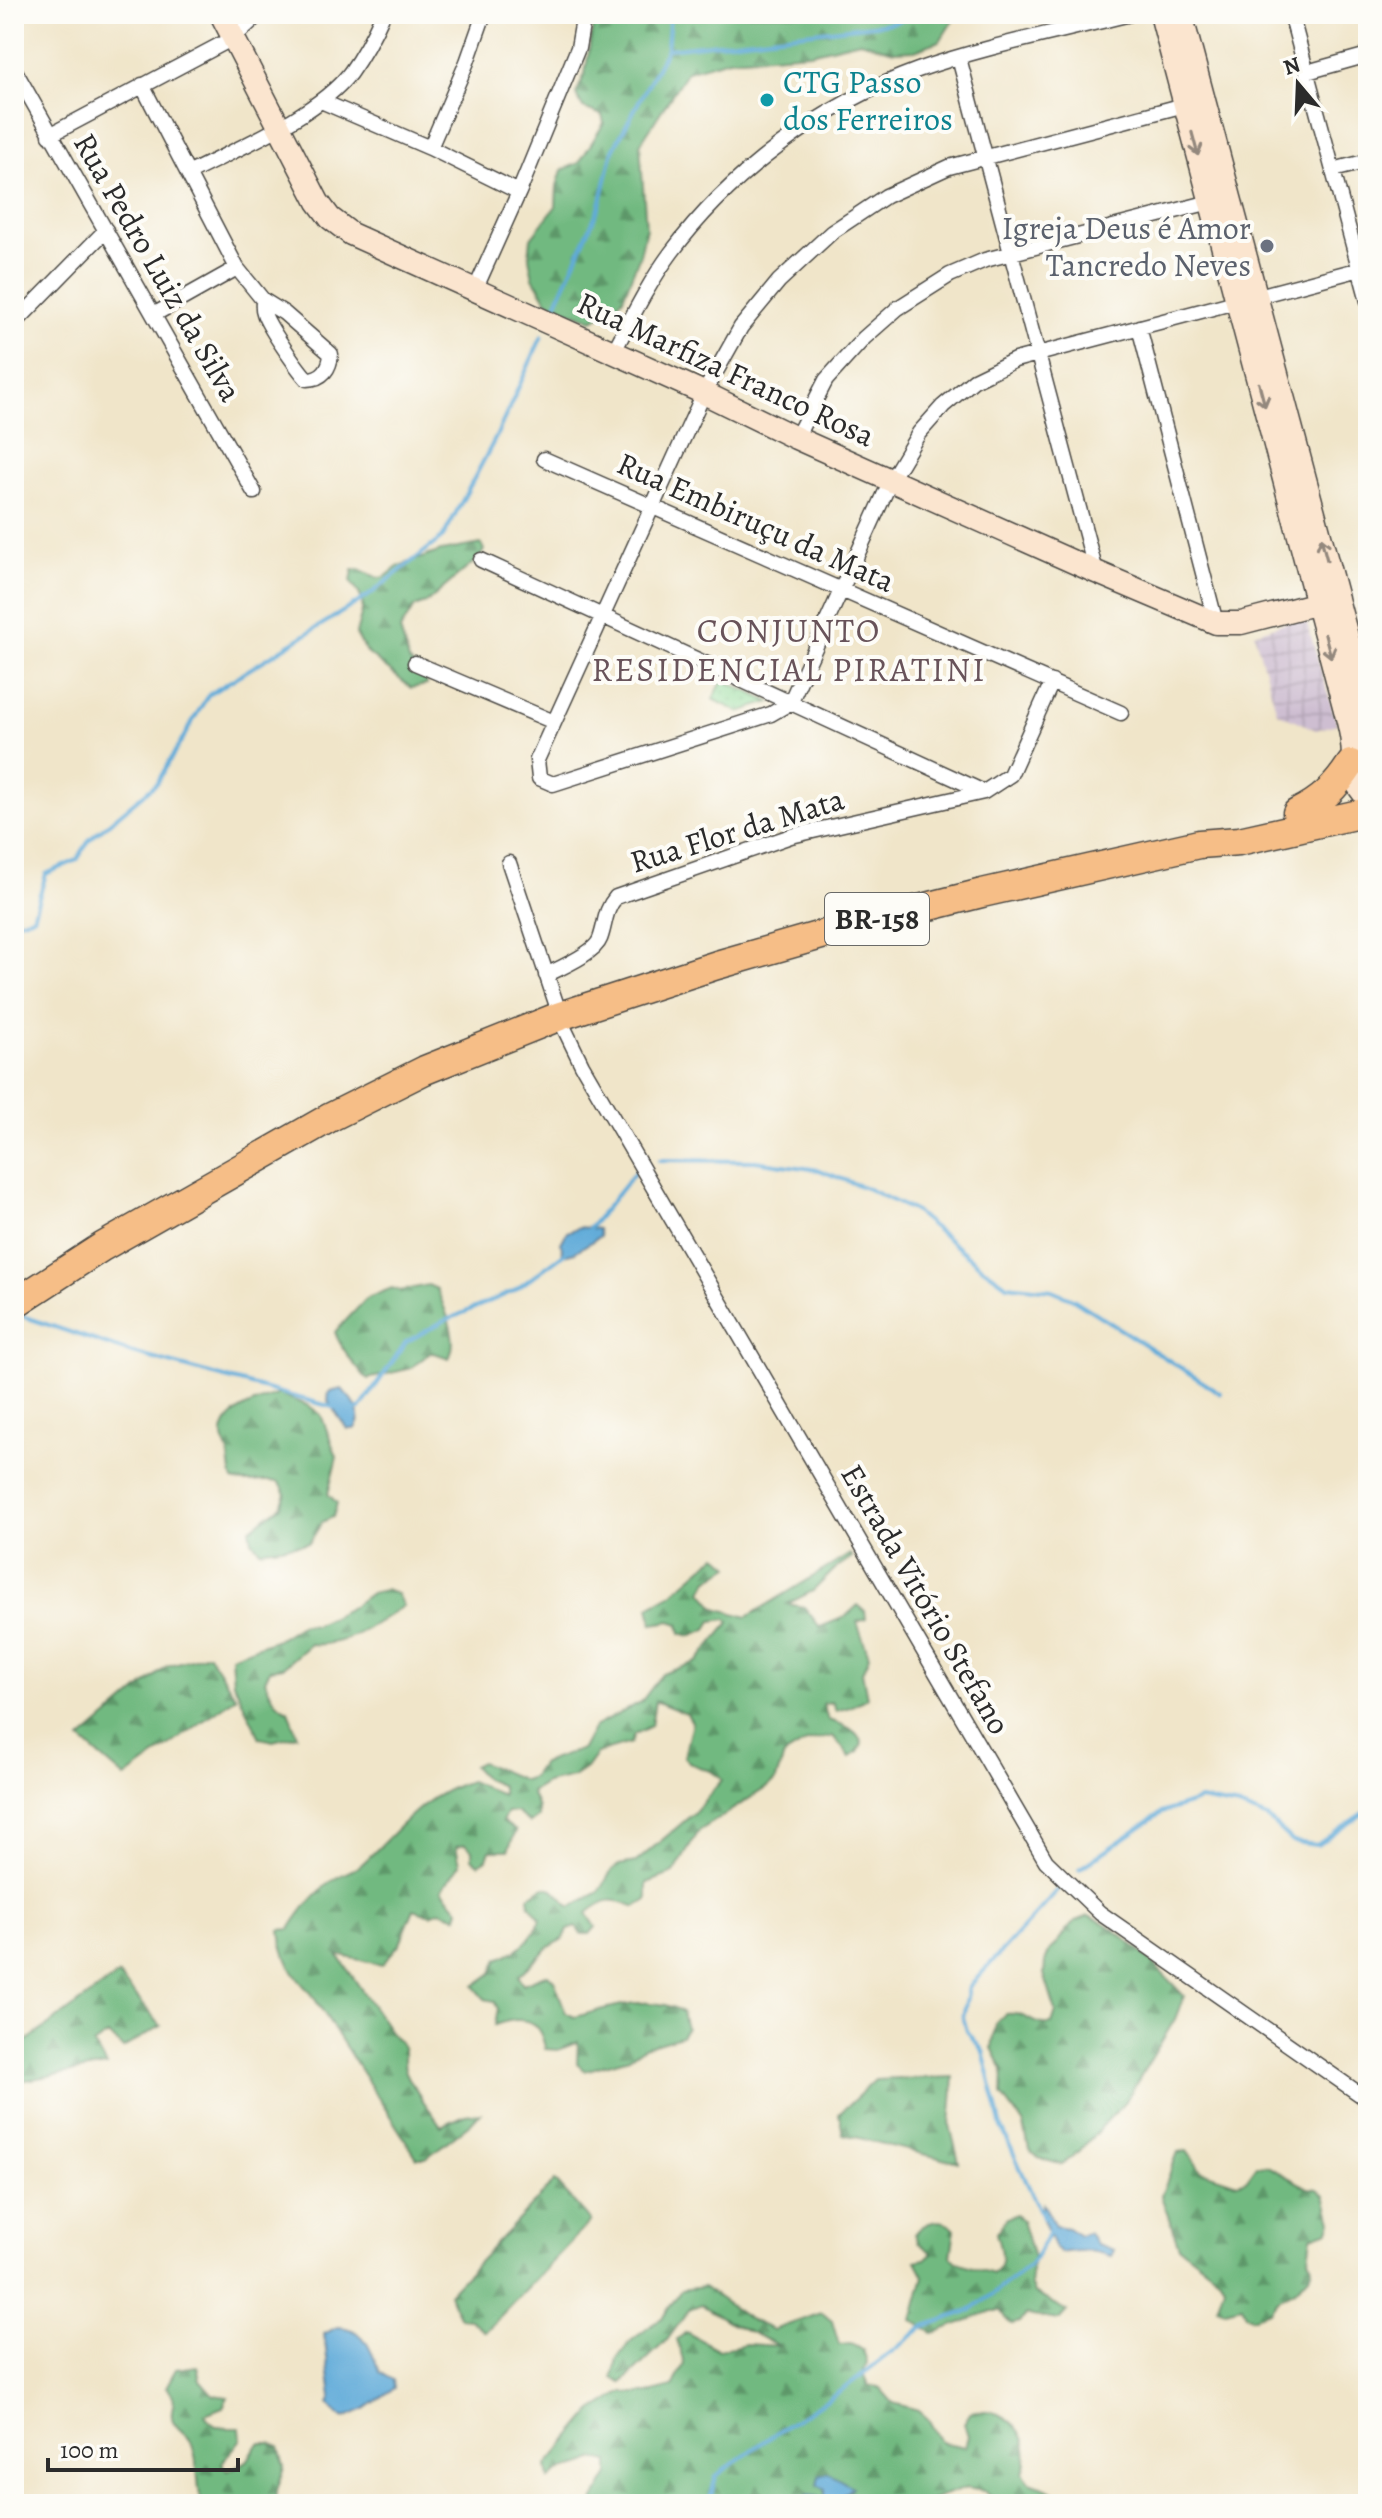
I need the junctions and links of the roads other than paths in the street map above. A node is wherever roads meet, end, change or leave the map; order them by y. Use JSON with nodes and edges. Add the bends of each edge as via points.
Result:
{"nodes":[{"id":1,"x":221,"y":14,"type":"edge"},
{"id":2,"x":259,"y":14,"type":"edge"},
{"id":3,"x":383,"y":14,"type":"edge"},
{"id":4,"x":484,"y":14,"type":"edge"},
{"id":5,"x":584,"y":14,"type":"edge"},
{"id":6,"x":1130,"y":14,"type":"edge"},
{"id":7,"x":1161,"y":14,"type":"edge"},
{"id":8,"x":1181,"y":14,"type":"edge"},
{"id":9,"x":1291,"y":14,"type":"edge"},
{"id":10,"x":233,"y":38,"type":"junction"},
{"id":11,"x":1368,"y":55,"type":"edge"},
{"id":12,"x":959,"y":58,"type":"junction"},
{"id":13,"x":14,"y":69,"type":"edge"},
{"id":14,"x":1307,"y":72,"type":"junction"},
{"id":15,"x":142,"y":85,"type":"junction"},
{"id":16,"x":321,"y":101,"type":"junction"},
{"id":17,"x":1194,"y":103,"type":"junction"},
{"id":18,"x":280,"y":126,"type":"junction"},
{"id":19,"x":50,"y":135,"type":"junction"},
{"id":20,"x":430,"y":148,"type":"junction"},
{"id":21,"x":987,"y":157,"type":"junction"},
{"id":22,"x":1368,"y":161,"type":"edge"},
{"id":23,"x":1333,"y":170,"type":"junction"},
{"id":24,"x":188,"y":174,"type":"junction"},
{"id":25,"x":519,"y":192,"type":"junction"},
{"id":26,"x":1220,"y":200,"type":"junction"},
{"id":27,"x":106,"y":230,"type":"junction"},
{"id":28,"x":1013,"y":253,"type":"junction"},
{"id":29,"x":237,"y":268,"type":"junction"},
{"id":30,"x":1364,"y":268,"type":"edge"},
{"id":31,"x":475,"y":290,"type":"junction"},
{"id":32,"x":1246,"y":299,"type":"junction"},
{"id":33,"x":263,"y":300,"type":"junction"},
{"id":34,"x":1368,"y":301,"type":"edge"},
{"id":35,"x":155,"y":314,"type":"junction"},
{"id":36,"x":14,"y":324,"type":"edge"},
{"id":37,"x":1139,"y":327,"type":"junction"},
{"id":38,"x":613,"y":353,"type":"junction"},
{"id":39,"x":1039,"y":354,"type":"junction"},
{"id":40,"x":704,"y":393,"type":"junction"},
{"id":41,"x":796,"y":438,"type":"junction"},
{"id":42,"x":544,"y":459,"type":"dead end"},
{"id":43,"x":891,"y":480,"type":"junction"},
{"id":44,"x":254,"y":492,"type":"dead end"},
{"id":45,"x":653,"y":507,"type":"junction"},
{"id":46,"x":481,"y":560,"type":"dead end"},
{"id":47,"x":1096,"y":572,"type":"junction"},
{"id":48,"x":841,"y":590,"type":"junction"},
{"id":49,"x":1327,"y":601,"type":"junction"},
{"id":50,"x":602,"y":616,"type":"junction"},
{"id":51,"x":1216,"y":623,"type":"junction"},
{"id":52,"x":415,"y":663,"type":"dead end"},
{"id":53,"x":1052,"y":682,"type":"junction"},
{"id":54,"x":790,"y":703,"type":"junction"},
{"id":55,"x":1362,"y":709,"type":"edge"},
{"id":56,"x":1121,"y":713,"type":"dead end"},
{"id":57,"x":554,"y":722,"type":"junction"},
{"id":58,"x":1351,"y":764,"type":"junction"},
{"id":59,"x":984,"y":792,"type":"junction"},
{"id":60,"x":1368,"y":798,"type":"edge"},
{"id":61,"x":1368,"y":812,"type":"edge"},
{"id":62,"x":1297,"y":813,"type":"junction"},
{"id":63,"x":1199,"y":844,"type":"junction"},
{"id":64,"x":509,"y":863,"type":"dead end"},
{"id":65,"x":546,"y":975,"type":"junction"},
{"id":66,"x":560,"y":1016,"type":"junction"},
{"id":67,"x":14,"y":1304,"type":"edge"},
{"id":68,"x":1368,"y":2100,"type":"edge"}],
"edges":[{"from":1,"to":10,"type":"street","name":"Rua Marfiza Franco Rosa"},
{"from":2,"to":10,"type":"street"},
{"from":3,"to":16,"type":"street","via":[[348,75]]},
{"from":4,"to":20,"type":"street"},
{"from":5,"to":25,"type":"street","via":[[578,48]]},
{"from":6,"to":12,"type":"street"},
{"from":7,"to":17,"type":"street"},
{"from":8,"to":17,"type":"street"},
{"from":9,"to":14,"type":"street"},
{"from":10,"to":15,"type":"street"},
{"from":10,"to":18,"type":"street","name":"Rua Marfiza Franco Rosa"},
{"from":11,"to":14,"type":"street"},
{"from":12,"to":21,"type":"street"},
{"from":12,"to":38,"type":"street","via":[[918,70],[833,109],[733,185],[672,252]]},
{"from":13,"to":19,"type":"street","name":"Rua Pedro Luiz da Silva"},
{"from":14,"to":23,"type":"street"},
{"from":15,"to":19,"type":"street"},
{"from":15,"to":24,"type":"street"},
{"from":16,"to":18,"type":"street"},
{"from":16,"to":20,"type":"street"},
{"from":17,"to":21,"type":"street"},
{"from":17,"to":26,"type":"street"},
{"from":18,"to":24,"type":"street"},
{"from":18,"to":31,"type":"street","name":"Rua Marfiza Franco Rosa","via":[[330,218],[351,234]]},
{"from":19,"to":27,"type":"street","name":"Rua Pedro Luiz da Silva"},
{"from":20,"to":25,"type":"street"},
{"from":21,"to":28,"type":"street"},
{"from":21,"to":40,"type":"street","via":[[949,167],[886,196],[832,232],[779,281],[741,327]]},
{"from":22,"to":23,"type":"street"},
{"from":23,"to":30,"type":"street"},
{"from":24,"to":29,"type":"street"},
{"from":25,"to":31,"type":"street"},
{"from":26,"to":28,"type":"street"},
{"from":26,"to":32,"type":"street"},
{"from":27,"to":35,"type":"street","name":"Rua Pedro Luiz da Silva"},
{"from":27,"to":36,"type":"street"},
{"from":28,"to":39,"type":"street"},
{"from":28,"to":41,"type":"street","via":[[950,275],[898,308],[826,380]]},
{"from":29,"to":33,"type":"street"},
{"from":29,"to":35,"type":"street"},
{"from":30,"to":32,"type":"street"},
{"from":30,"to":34,"type":"street"},
{"from":31,"to":38,"type":"street","name":"Rua Marfiza Franco Rosa"},
{"from":32,"to":37,"type":"street"},
{"from":32,"to":49,"type":"street"},
{"from":33,"to":33,"type":"street","via":[[268,323],[299,370],[307,379],[322,375],[331,354]]},
{"from":35,"to":44,"type":"street","name":"Rua Pedro Luiz da Silva"},
{"from":37,"to":39,"type":"street"},
{"from":37,"to":51,"type":"street"},
{"from":38,"to":40,"type":"street","name":"Rua Marfiza Franco Rosa"},
{"from":39,"to":43,"type":"street","via":[[994,369],[943,406],[919,433]]},
{"from":39,"to":47,"type":"street"},
{"from":40,"to":41,"type":"street","name":"Rua Marfiza Franco Rosa"},
{"from":40,"to":45,"type":"street"},
{"from":41,"to":43,"type":"street","name":"Rua Marfiza Franco Rosa"},
{"from":42,"to":45,"type":"street","name":"Rua Embiruçu da Mata"},
{"from":43,"to":47,"type":"street","name":"Rua Marfiza Franco Rosa"},
{"from":43,"to":48,"type":"street"},
{"from":45,"to":48,"type":"street","name":"Rua Embiruçu da Mata"},
{"from":45,"to":50,"type":"street"},
{"from":46,"to":50,"type":"street"},
{"from":47,"to":51,"type":"street","name":"Rua Marfiza Franco Rosa"},
{"from":48,"to":53,"type":"street","name":"Rua Embiruçu da Mata"},
{"from":48,"to":54,"type":"street"},
{"from":49,"to":51,"type":"street","name":"Rua Marfiza Franco Rosa","via":[[1241,623]]},
{"from":49,"to":55,"type":"street"},
{"from":50,"to":54,"type":"street"},
{"from":50,"to":57,"type":"street"},
{"from":52,"to":57,"type":"street"},
{"from":53,"to":56,"type":"street","name":"Rua Embiruçu da Mata"},
{"from":53,"to":59,"type":"street","via":[[1010,775]]},
{"from":54,"to":57,"type":"street","via":[[771,714],[553,784],[539,778],[537,760]]},
{"from":54,"to":59,"type":"street"},
{"from":55,"to":58,"type":"street"},
{"from":58,"to":60,"type":"street"},
{"from":58,"to":62,"type":"highway","via":[[1334,790]]},
{"from":59,"to":65,"type":"street","name":"Rua Flor da Mata","via":[[791,836],[616,897],[604,916],[599,942]]},
{"from":60,"to":62,"type":"highway","number":"BR-158"},
{"from":61,"to":63,"type":"highway","number":"BR-158","via":[[1239,841]]},
{"from":62,"to":63,"type":"highway","number":"BR-158"},
{"from":63,"to":66,"type":"highway","number":"BR-158","via":[[863,923]]},
{"from":64,"to":65,"type":"street"},
{"from":65,"to":66,"type":"street"},
{"from":66,"to":67,"type":"highway","number":"BR-158","via":[[425,1070],[331,1117],[102,1247]]},
{"from":66,"to":68,"type":"street","name":"Estrada Vitório Stefano","via":[[582,1065],[1046,1861],[1100,1913]]}]}
